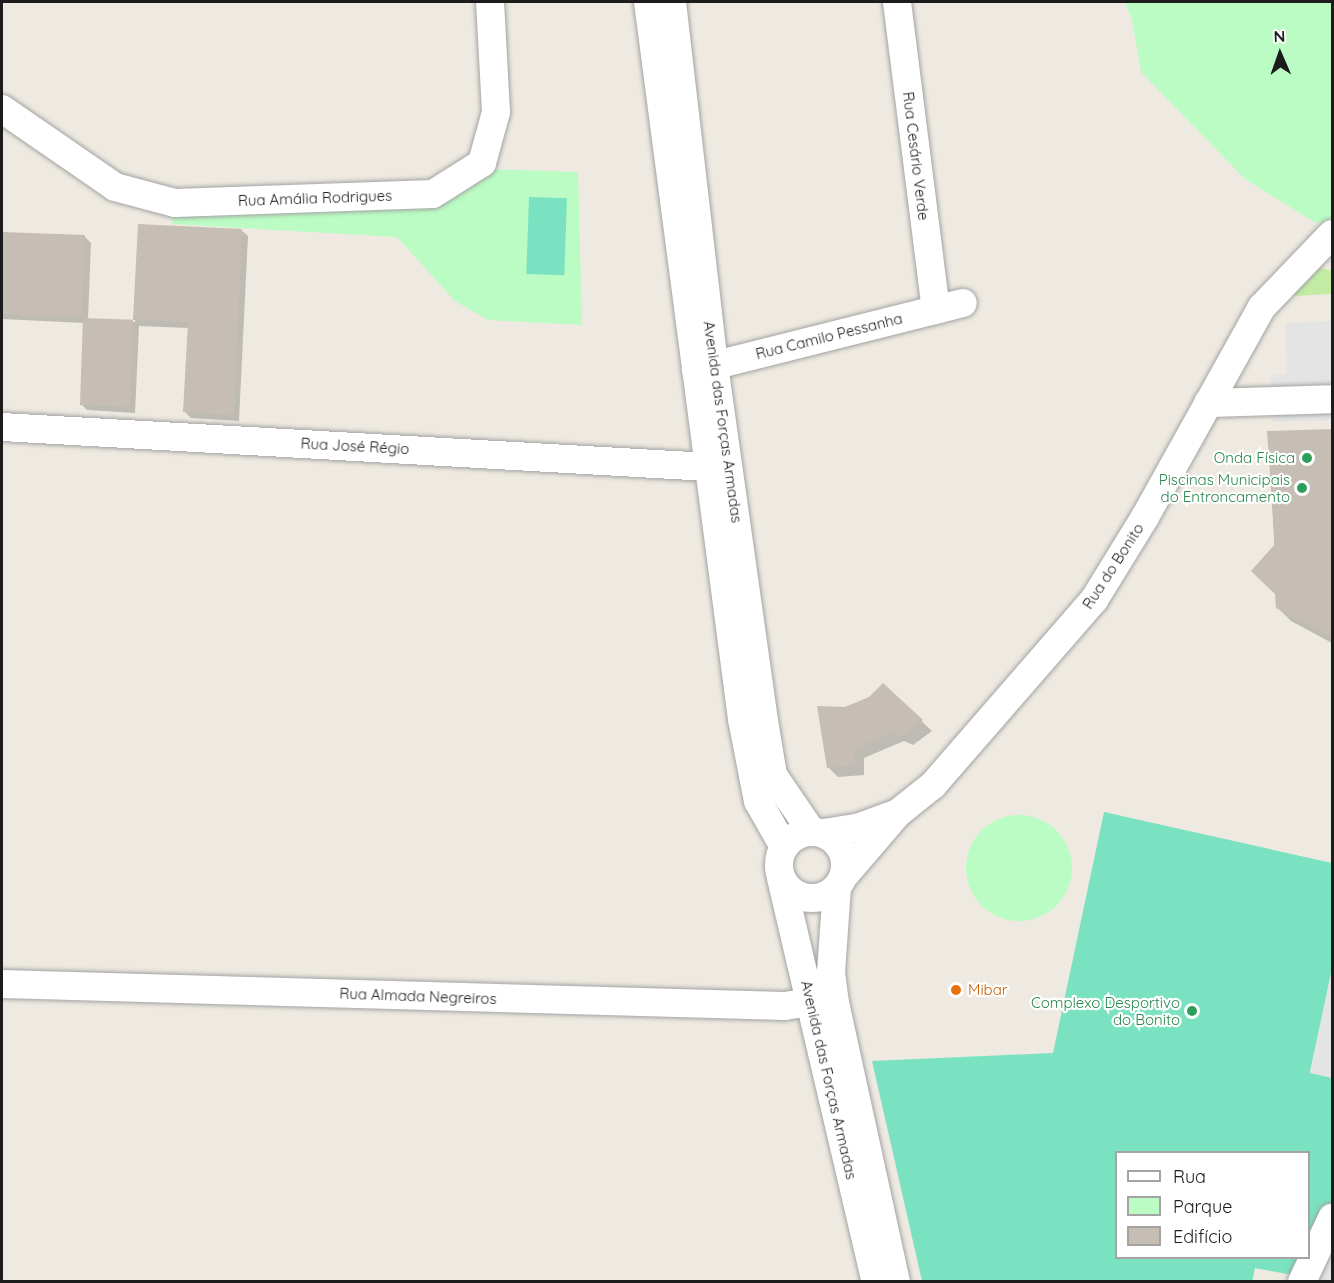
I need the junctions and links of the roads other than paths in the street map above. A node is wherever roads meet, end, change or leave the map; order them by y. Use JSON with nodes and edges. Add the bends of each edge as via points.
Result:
{"nodes":[{"id":1,"x":490,"y":2,"type":"edge"},
{"id":2,"x":648,"y":2,"type":"edge"},
{"id":3,"x":672,"y":2,"type":"edge"},
{"id":4,"x":897,"y":2,"type":"edge"},
{"id":5,"x":2,"y":109,"type":"edge"},
{"id":6,"x":1332,"y":234,"type":"edge"},
{"id":7,"x":963,"y":303,"type":"dead end"},
{"id":8,"x":936,"y":310,"type":"junction"},
{"id":9,"x":704,"y":368,"type":"junction"},
{"id":10,"x":1332,"y":399,"type":"edge"},
{"id":11,"x":1208,"y":403,"type":"junction"},
{"id":12,"x":2,"y":427,"type":"edge"},
{"id":13,"x":708,"y":467,"type":"junction"},
{"id":14,"x":898,"y":813,"type":"junction"},
{"id":15,"x":818,"y":832,"type":"junction"},
{"id":16,"x":784,"y":847,"type":"junction"},
{"id":17,"x":781,"y":878,"type":"junction"},
{"id":18,"x":840,"y":882,"type":"junction"},
{"id":19,"x":2,"y":984,"type":"edge"},
{"id":20,"x":822,"y":1001,"type":"junction"},
{"id":21,"x":1332,"y":1218,"type":"edge"},
{"id":22,"x":876,"y":1281,"type":"edge"},
{"id":23,"x":896,"y":1281,"type":"edge"},
{"id":24,"x":1302,"y":1281,"type":"edge"}],
"edges":[{"from":1,"to":5,"type":"street","name":"Rua Amália Rodrigues","via":[[496,112],[482,163],[433,194],[175,203],[115,187]]},
{"from":2,"to":9,"type":"street","name":"Avenida das Forças Armadas"},
{"from":3,"to":9,"type":"street","name":"Avenida das Forças Armadas"},
{"from":4,"to":8,"type":"street","name":"Rua Cesário Verde"},
{"from":6,"to":11,"type":"street","name":"Rua do Bonito","via":[[1262,307]]},
{"from":7,"to":8,"type":"street","name":"Rua Camilo Pessanha"},
{"from":8,"to":9,"type":"street","name":"Rua Camilo Pessanha"},
{"from":9,"to":13,"type":"street","name":"Avenida das Forças Armadas"},
{"from":9,"to":15,"type":"street","name":"Avenida das Forças Armadas","via":[[773,775]]},
{"from":10,"to":11,"type":"street"},
{"from":11,"to":14,"type":"street","name":"Rua do Bonito","via":[[1094,600],[933,785]]},
{"from":12,"to":13,"type":"street","name":"Rua José Régio"},
{"from":13,"to":16,"type":"street","name":"Avenida das Forças Armadas","via":[[742,719],[758,801]]},
{"from":14,"to":15,"type":"street","name":"Rua do Bonito","via":[[860,827]]},
{"from":14,"to":18,"type":"street","name":"Rua do Bonito"},
{"from":15,"to":16,"type":"street","via":[[791,839]]},
{"from":15,"to":18,"type":"street","via":[[840,846],[844,856]]},
{"from":16,"to":17,"type":"street","via":[[778,868]]},
{"from":17,"to":18,"type":"street","via":[[787,887],[806,898],[817,898]]},
{"from":17,"to":20,"type":"street","name":"Avenida das Forças Armadas"},
{"from":18,"to":20,"type":"street","name":"Avenida das Forças Armadas","via":[[831,972]]},
{"from":19,"to":20,"type":"street","name":"Rua Almada Negreiros","via":[[785,1006]]},
{"from":20,"to":22,"type":"street","name":"Avenida das Forças Armadas"},
{"from":20,"to":23,"type":"street","name":"Avenida das Forças Armadas"},
{"from":21,"to":24,"type":"street"}]}
